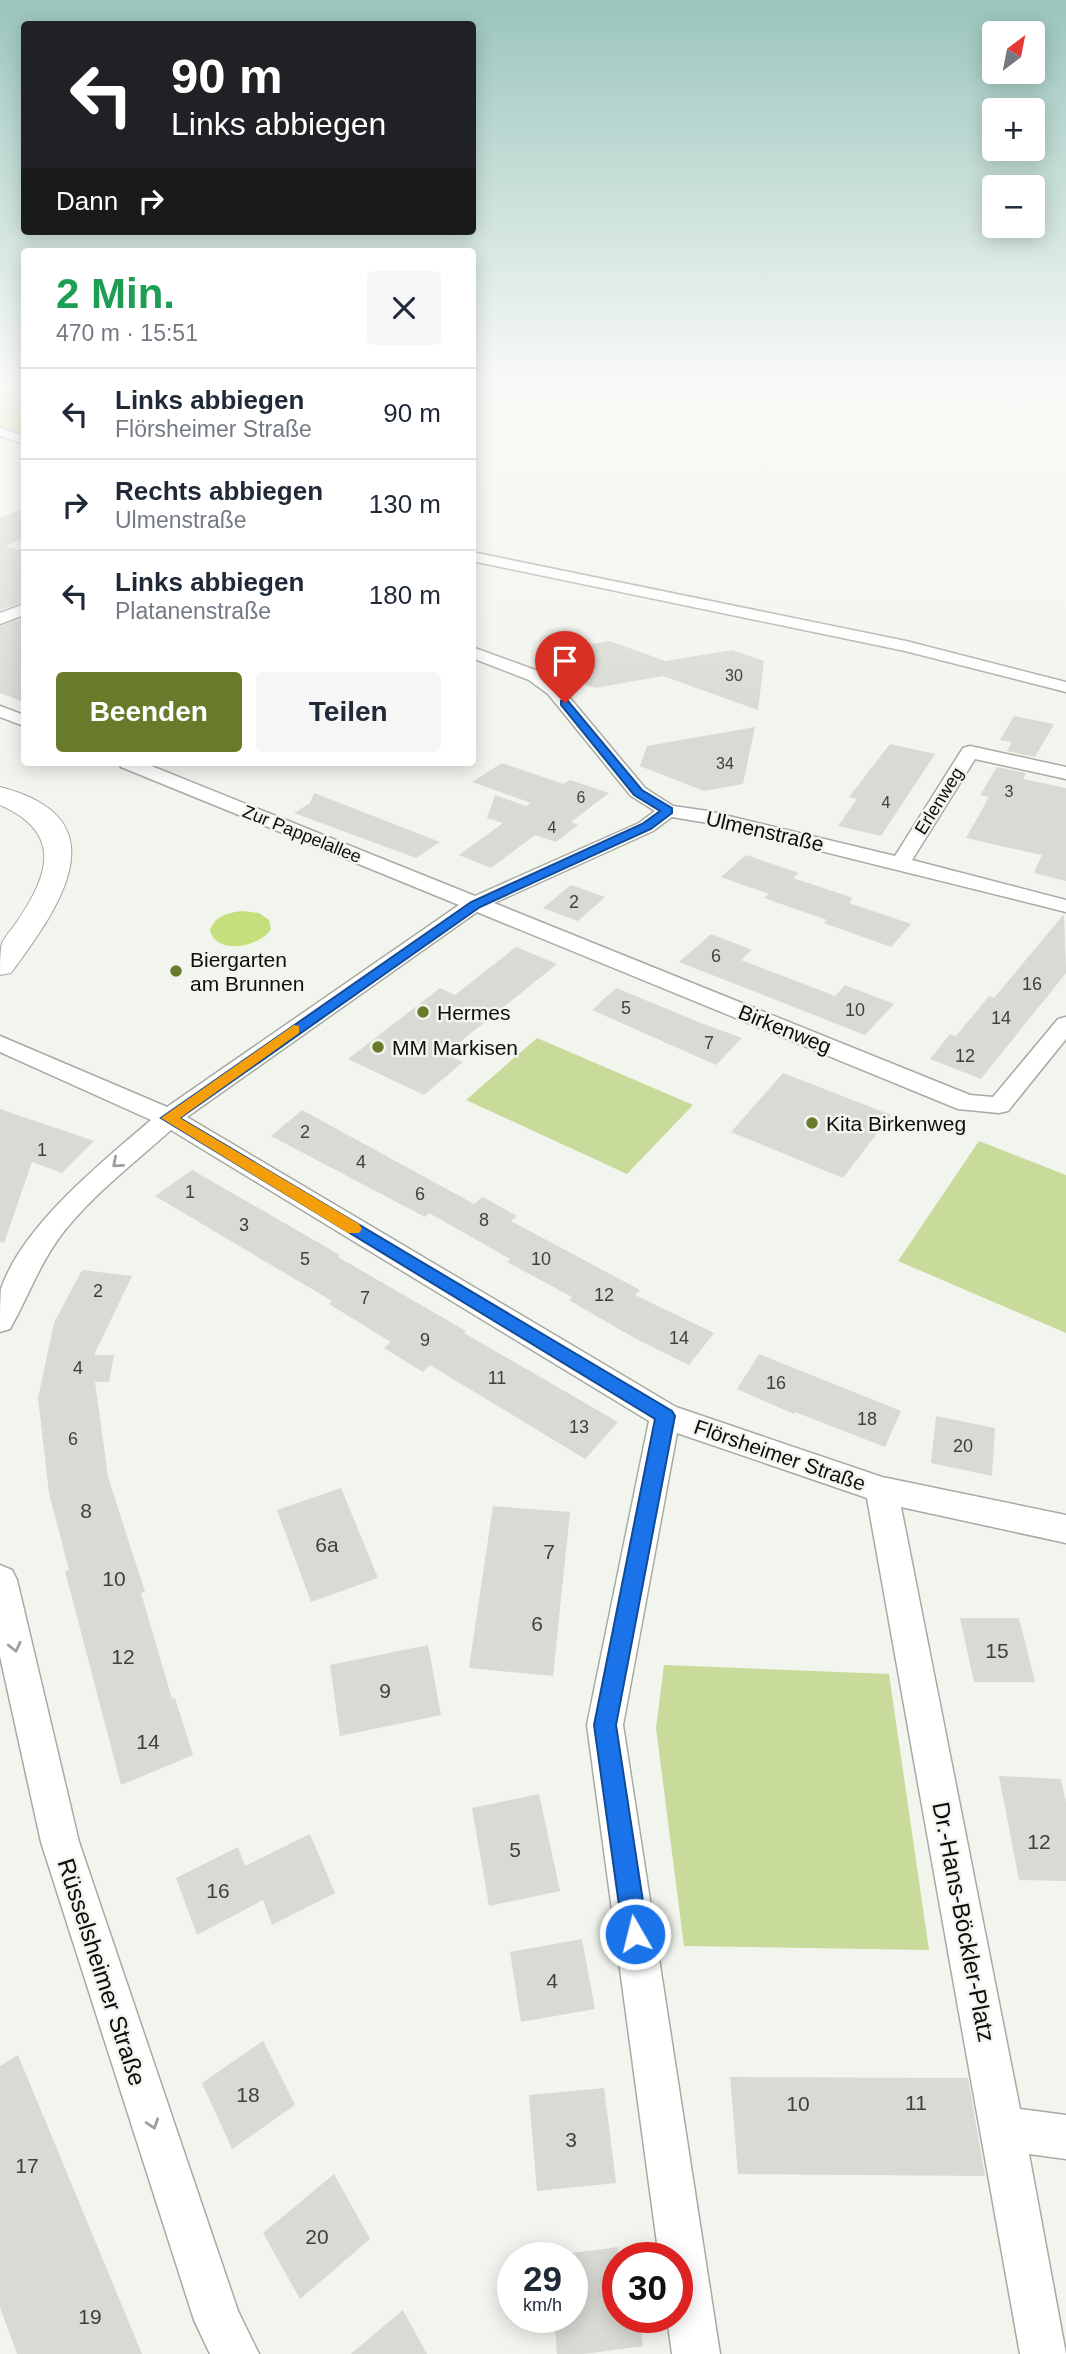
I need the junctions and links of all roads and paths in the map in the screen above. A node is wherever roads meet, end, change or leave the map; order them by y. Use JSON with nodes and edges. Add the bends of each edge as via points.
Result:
{"nodes":[{"id":1,"x":476,"y":557,"type":"edge"},
{"id":2,"x":21,"y":610,"type":"edge"},
{"id":3,"x":0,"y":619,"type":"edge"},
{"id":4,"x":476,"y":654,"type":"edge"},
{"id":5,"x":1066,"y":687,"type":"edge"},
{"id":6,"x":0,"y":711,"type":"edge"},
{"id":7,"x":21,"y":720,"type":"edge"},
{"id":8,"x":135,"y":766,"type":"edge"},
{"id":9,"x":1066,"y":773,"type":"edge"},
{"id":10,"x":0,"y":795,"type":"edge"},
{"id":11,"x":668,"y":811,"type":"junction"},
{"id":12,"x":900,"y":863,"type":"junction"},
{"id":13,"x":475,"y":904,"type":"junction"},
{"id":14,"x":1066,"y":906,"type":"edge"},
{"id":15,"x":0,"y":966,"type":"edge"},
{"id":16,"x":1062,"y":1035,"type":"edge"},
{"id":17,"x":0,"y":1043,"type":"edge"},
{"id":18,"x":169,"y":1118,"type":"junction"},
{"id":19,"x":0,"y":1321,"type":"edge"},
{"id":20,"x":665,"y":1416,"type":"junction"},
{"id":21,"x":882,"y":1490,"type":"junction"},
{"id":22,"x":1066,"y":1529,"type":"edge"},
{"id":23,"x":0,"y":1580,"type":"edge"},
{"id":24,"x":1003,"y":2129,"type":"junction"},
{"id":25,"x":1066,"y":2137,"type":"edge"},
{"id":26,"x":235,"y":2354,"type":"edge"},
{"id":27,"x":696,"y":2354,"type":"edge"},
{"id":28,"x":1044,"y":2354,"type":"edge"}],
"edges":[{"from":1,"to":5,"type":"street","via":[[906,646]]},
{"from":2,"to":3,"type":"street"},
{"from":4,"to":11,"type":"street","via":[[536,676],[554,690],[638,792]]},
{"from":6,"to":7,"type":"street"},
{"from":8,"to":13,"type":"street","name":"Zur Pappelallee"},
{"from":9,"to":12,"type":"street","name":"Erlenweg","via":[[970,752]]},
{"from":10,"to":15,"type":"street","via":[[45,819],[58,838],[60,868],[39,911]]},
{"from":11,"to":12,"type":"street","name":"Ulmenstraße"},
{"from":11,"to":13,"type":"street","via":[[646,827]]},
{"from":12,"to":14,"type":"street","name":"Ulmenstraße"},
{"from":13,"to":16,"type":"street","name":"Birkenweg","via":[[967,1103],[999,1105]]},
{"from":13,"to":18,"type":"street"},
{"from":17,"to":18,"type":"street","name":"Flörsheimer Straße"},
{"from":18,"to":19,"type":"street","one_way":true,"via":[[56,1223],[24,1270]]},
{"from":18,"to":20,"type":"street","name":"Flörsheimer Straße"},
{"from":20,"to":21,"type":"street","name":"Flörsheimer Straße"},
{"from":20,"to":27,"type":"street","via":[[605,1725]]},
{"from":21,"to":22,"type":"street","name":"Flörsheimer Straße"},
{"from":21,"to":24,"type":"street","name":"Dr.-Hans-Böckler-Platz"},
{"from":23,"to":26,"type":"street","name":"Rüsselsheimer Straße","one_way":true,"via":[[60,1842],[218,2320]]},
{"from":24,"to":25,"type":"street"},
{"from":24,"to":28,"type":"street","name":"Dr.-Hans-Böckler-Platz"}]}
